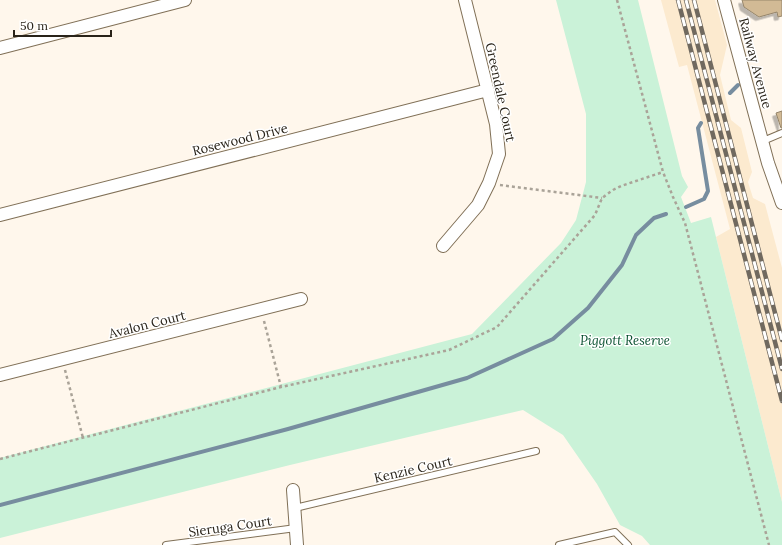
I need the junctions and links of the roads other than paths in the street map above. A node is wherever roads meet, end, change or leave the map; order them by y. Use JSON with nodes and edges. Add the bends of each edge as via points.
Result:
{"nodes":[{"id":1,"x":185,"y":0,"type":"edge"},
{"id":2,"x":465,"y":0,"type":"edge"},
{"id":3,"x":724,"y":0,"type":"edge"},
{"id":4,"x":0,"y":48,"type":"edge"},
{"id":5,"x":488,"y":90,"type":"junction"},
{"id":6,"x":782,"y":133,"type":"edge"},
{"id":7,"x":763,"y":141,"type":"junction"},
{"id":8,"x":782,"y":203,"type":"edge"},
{"id":9,"x":0,"y":215,"type":"edge"},
{"id":10,"x":443,"y":246,"type":"dead end"},
{"id":11,"x":301,"y":300,"type":"dead end"},
{"id":12,"x":0,"y":375,"type":"edge"},
{"id":13,"x":536,"y":451,"type":"dead end"},
{"id":14,"x":293,"y":490,"type":"dead end"},
{"id":15,"x":294,"y":508,"type":"junction"},
{"id":16,"x":296,"y":528,"type":"junction"},
{"id":17,"x":166,"y":545,"type":"edge"},
{"id":18,"x":297,"y":545,"type":"edge"},
{"id":19,"x":560,"y":545,"type":"edge"},
{"id":20,"x":628,"y":545,"type":"edge"}],
"edges":[{"from":1,"to":4,"type":"street"},
{"from":2,"to":5,"type":"street","name":"Greendale Court"},
{"from":3,"to":7,"type":"street","name":"Railway Avenue"},
{"from":5,"to":9,"type":"street","name":"Rosewood Drive"},
{"from":5,"to":10,"type":"street","name":"Greendale Court","via":[[496,124],[499,154],[478,205]]},
{"from":6,"to":7,"type":"lane"},
{"from":7,"to":8,"type":"street","name":"Railway Avenue"},
{"from":11,"to":12,"type":"street","name":"Avalon Court"},
{"from":13,"to":15,"type":"lane","name":"Kenzie Court"},
{"from":14,"to":15,"type":"street"},
{"from":15,"to":16,"type":"street"},
{"from":16,"to":17,"type":"lane","name":"Sieruga Court"},
{"from":16,"to":18,"type":"street"},
{"from":19,"to":20,"type":"lane","via":[[615,532]]}]}
